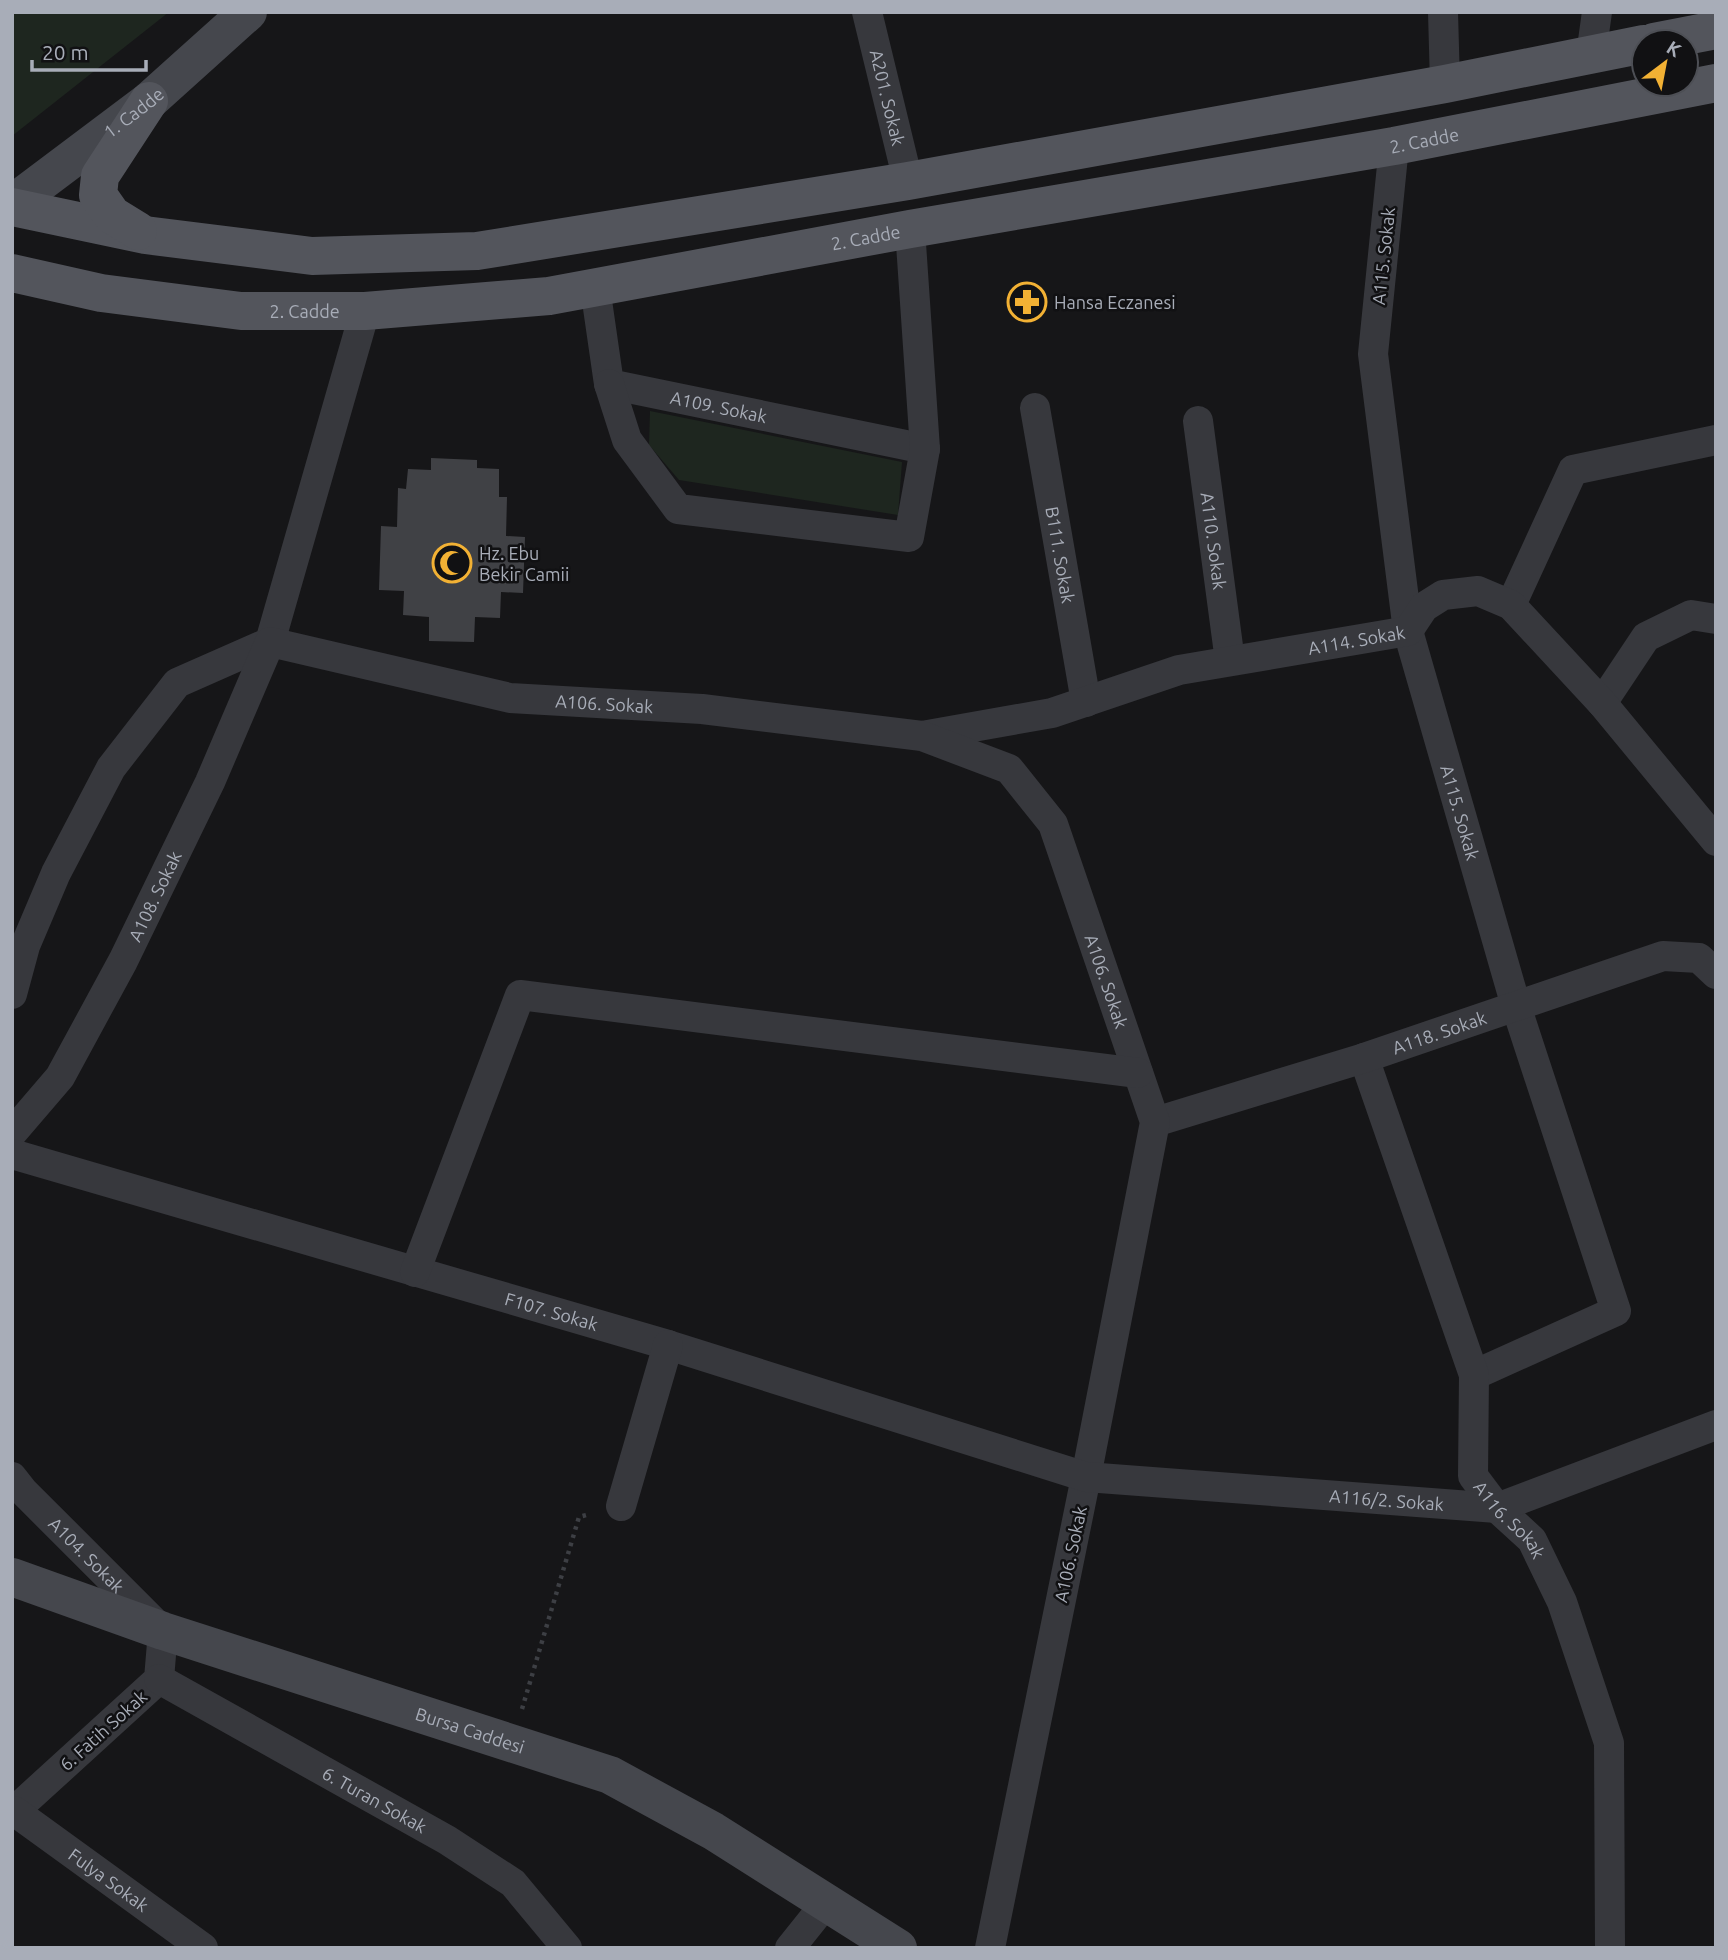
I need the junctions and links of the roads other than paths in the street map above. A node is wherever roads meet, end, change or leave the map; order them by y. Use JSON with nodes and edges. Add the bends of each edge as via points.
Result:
{"nodes":[{"id":1,"x":248,"y":12,"type":"edge"},
{"id":2,"x":867,"y":12,"type":"edge"},
{"id":3,"x":1443,"y":12,"type":"edge"},
{"id":4,"x":1597,"y":12,"type":"edge"},
{"id":5,"x":1630,"y":47,"type":"edge"},
{"id":6,"x":1591,"y":55,"type":"junction"},
{"id":7,"x":1716,"y":83,"type":"edge"},
{"id":8,"x":1445,"y":84,"type":"junction"},
{"id":9,"x":149,"y":101,"type":"junction"},
{"id":10,"x":1394,"y":146,"type":"junction"},
{"id":11,"x":908,"y":181,"type":"junction"},
{"id":12,"x":12,"y":205,"type":"edge"},
{"id":13,"x":910,"y":229,"type":"junction"},
{"id":14,"x":145,"y":236,"type":"junction"},
{"id":15,"x":12,"y":273,"type":"edge"},
{"id":16,"x":595,"y":287,"type":"junction"},
{"id":17,"x":365,"y":311,"type":"junction"},
{"id":18,"x":609,"y":384,"type":"junction"},
{"id":19,"x":1035,"y":408,"type":"dead end"},
{"id":20,"x":1198,"y":421,"type":"dead end"},
{"id":21,"x":1716,"y":440,"type":"edge"},
{"id":22,"x":925,"y":449,"type":"junction"},
{"id":23,"x":1511,"y":605,"type":"junction"},
{"id":24,"x":1716,"y":619,"type":"edge"},
{"id":25,"x":1408,"y":631,"type":"junction"},
{"id":26,"x":270,"y":642,"type":"junction"},
{"id":27,"x":1230,"y":661,"type":"junction"},
{"id":28,"x":1086,"y":702,"type":"junction"},
{"id":29,"x":1602,"y":703,"type":"junction"},
{"id":30,"x":922,"y":736,"type":"junction"},
{"id":31,"x":1716,"y":841,"type":"edge"},
{"id":32,"x":1716,"y":974,"type":"edge"},
{"id":33,"x":12,"y":995,"type":"edge"},
{"id":34,"x":1516,"y":1006,"type":"junction"},
{"id":35,"x":1364,"y":1058,"type":"junction"},
{"id":36,"x":1138,"y":1073,"type":"junction"},
{"id":37,"x":1154,"y":1122,"type":"junction"},
{"id":38,"x":12,"y":1133,"type":"edge"},
{"id":39,"x":12,"y":1154,"type":"edge"},
{"id":40,"x":415,"y":1272,"type":"junction"},
{"id":41,"x":668,"y":1345,"type":"junction"},
{"id":42,"x":1474,"y":1375,"type":"junction"},
{"id":43,"x":1716,"y":1425,"type":"edge"},
{"id":44,"x":12,"y":1477,"type":"edge"},
{"id":45,"x":1086,"y":1477,"type":"junction"},
{"id":46,"x":621,"y":1506,"type":"dead end"},
{"id":47,"x":1497,"y":1508,"type":"junction"},
{"id":48,"x":12,"y":1577,"type":"edge"},
{"id":49,"x":163,"y":1631,"type":"junction"},
{"id":50,"x":159,"y":1679,"type":"junction"},
{"id":51,"x":13,"y":1812,"type":"edge"},
{"id":52,"x":826,"y":1903,"type":"junction"},
{"id":53,"x":203,"y":1948,"type":"edge"},
{"id":54,"x":567,"y":1948,"type":"edge"},
{"id":55,"x":790,"y":1948,"type":"edge"},
{"id":56,"x":898,"y":1948,"type":"edge"},
{"id":57,"x":990,"y":1948,"type":"edge"},
{"id":58,"x":1610,"y":1948,"type":"edge"}],
"edges":[{"from":1,"to":9,"type":"main road","name":"1. Cadde"},
{"from":2,"to":11,"type":"street","name":"A201. Sokak"},
{"from":3,"to":8,"type":"street"},
{"from":4,"to":6,"type":"street"},
{"from":5,"to":6,"type":"main road"},
{"from":6,"to":8,"type":"main road"},
{"from":7,"to":10,"type":"main road","name":"2. Cadde"},
{"from":8,"to":11,"type":"main road"},
{"from":9,"to":12,"type":"main road","name":"1. Cadde"},
{"from":9,"to":14,"type":"main road","via":[[100,176],[98,195],[112,215]]},
{"from":10,"to":13,"type":"main road","name":"2. Cadde"},
{"from":10,"to":25,"type":"street","name":"A115. Sokak","via":[[1373,354]]},
{"from":11,"to":14,"type":"main road","via":[[477,251],[312,257]]},
{"from":12,"to":14,"type":"main road"},
{"from":13,"to":16,"type":"main road","name":"2. Cadde"},
{"from":13,"to":22,"type":"street"},
{"from":15,"to":17,"type":"main road","name":"2. Cadde","via":[[101,293],[241,312]]},
{"from":16,"to":17,"type":"main road","name":"2. Cadde","via":[[549,296]]},
{"from":16,"to":18,"type":"street"},
{"from":17,"to":26,"type":"street","name":"A108. Sokak"},
{"from":18,"to":22,"type":"street","name":"A109. Sokak"},
{"from":18,"to":22,"type":"street","via":[[627,440],[678,509],[909,537]]},
{"from":19,"to":28,"type":"street","name":"B111. Sokak"},
{"from":20,"to":27,"type":"street","name":"A110. Sokak"},
{"from":21,"to":23,"type":"street","via":[[1573,470]]},
{"from":23,"to":25,"type":"street","name":"A114. Sokak","via":[[1478,591],[1443,595],[1424,607]]},
{"from":23,"to":29,"type":"street","name":"A114. Sokak"},
{"from":24,"to":29,"type":"street","via":[[1691,615],[1646,637]]},
{"from":25,"to":27,"type":"street","name":"A114. Sokak"},
{"from":25,"to":34,"type":"street","name":"A115. Sokak"},
{"from":26,"to":30,"type":"street","name":"A106. Sokak","via":[[510,698],[702,709]]},
{"from":26,"to":33,"type":"street","via":[[177,683],[111,768],[56,873],[25,946]]},
{"from":26,"to":38,"type":"street","name":"A108. Sokak","via":[[210,782],[123,961],[60,1077]]},
{"from":27,"to":28,"type":"street","name":"A114. Sokak","via":[[1179,670]]},
{"from":28,"to":30,"type":"street","name":"A114. Sokak","via":[[1052,713]]},
{"from":29,"to":31,"type":"street","name":"A114. Sokak"},
{"from":30,"to":36,"type":"street","name":"A106. Sokak","via":[[1009,769],[1053,824]]},
{"from":32,"to":34,"type":"street","name":"A118. Sokak","via":[[1699,958],[1663,956]]},
{"from":34,"to":35,"type":"street","name":"A118. Sokak"},
{"from":34,"to":42,"type":"street","name":"A115. Sokak","via":[[1616,1311]]},
{"from":35,"to":37,"type":"street","name":"A118. Sokak"},
{"from":35,"to":42,"type":"street","name":"A116. Sokak"},
{"from":36,"to":37,"type":"street","name":"A106. Sokak"},
{"from":36,"to":40,"type":"street","via":[[520,995]]},
{"from":37,"to":45,"type":"street","name":"A106. Sokak"},
{"from":39,"to":40,"type":"street","name":"F107. Sokak"},
{"from":40,"to":41,"type":"street","name":"F107. Sokak"},
{"from":41,"to":45,"type":"street","name":"F107. Sokak"},
{"from":41,"to":46,"type":"street"},
{"from":42,"to":47,"type":"street","name":"A116. Sokak","via":[[1473,1476]]},
{"from":43,"to":47,"type":"street","name":"A116/2. Sokak"},
{"from":44,"to":49,"type":"street","name":"A104. Sokak"},
{"from":45,"to":47,"type":"street","name":"A116/2. Sokak"},
{"from":45,"to":57,"type":"street","name":"A106. Sokak"},
{"from":47,"to":58,"type":"street","name":"A116. Sokak","via":[[1532,1540],[1562,1602],[1609,1743]]},
{"from":48,"to":49,"type":"main road","name":"Bursa Caddesi"},
{"from":49,"to":50,"type":"street","name":"6. Fatih Sokak"},
{"from":49,"to":52,"type":"main road","name":"Bursa Caddesi","via":[[610,1775],[713,1831]]},
{"from":50,"to":51,"type":"street","name":"6. Fatih Sokak"},
{"from":50,"to":54,"type":"street","name":"6. Turan Sokak","via":[[447,1840],[513,1883]]},
{"from":51,"to":53,"type":"street","name":"Fulya Sokak"},
{"from":52,"to":55,"type":"street"},
{"from":52,"to":56,"type":"main road","name":"Bursa Caddesi"}]}
